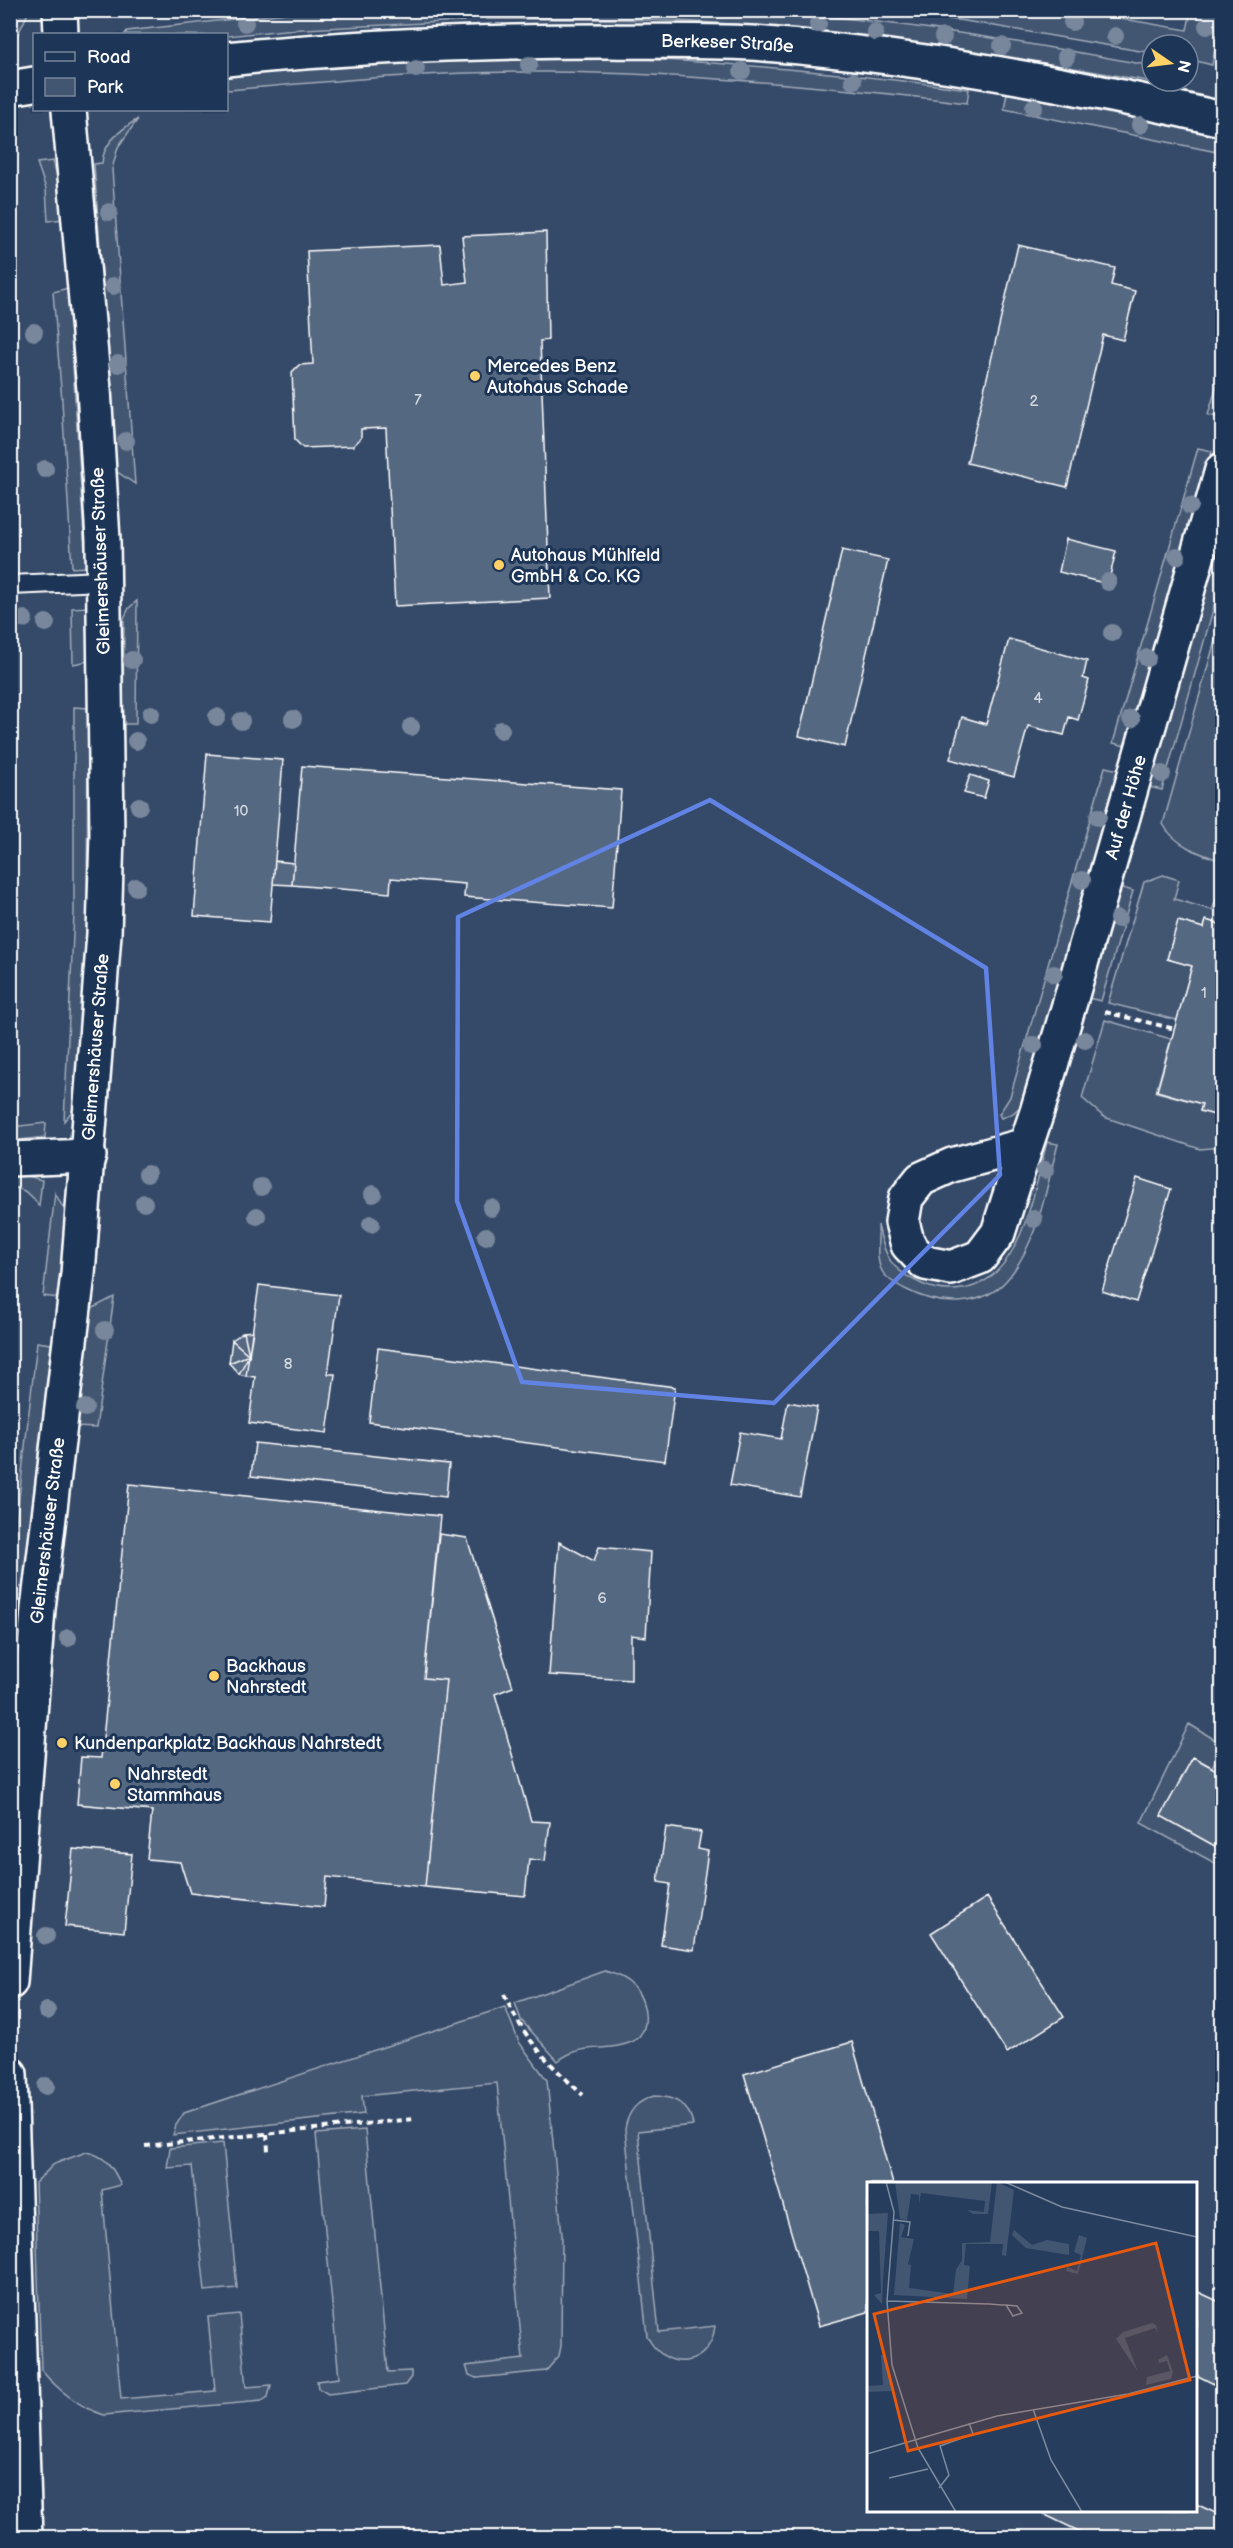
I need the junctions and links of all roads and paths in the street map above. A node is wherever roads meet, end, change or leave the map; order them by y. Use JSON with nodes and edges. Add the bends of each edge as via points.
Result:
{"nodes":[{"id":1,"x":60,"y":10,"type":"edge"},
{"id":2,"x":62,"y":33,"type":"edge"},
{"id":3,"x":228,"y":58,"type":"edge"},
{"id":4,"x":33,"y":84,"type":"edge"},
{"id":5,"x":10,"y":88,"type":"edge"},
{"id":6,"x":69,"y":111,"type":"edge"},
{"id":7,"x":1222,"y":119,"type":"edge"},
{"id":8,"x":1222,"y":470,"type":"edge"},
{"id":9,"x":103,"y":580,"type":"junction"},
{"id":10,"x":10,"y":585,"type":"edge"},
{"id":11,"x":1070,"y":1002,"type":"junction"},
{"id":12,"x":1174,"y":1029,"type":"dead end"},
{"id":13,"x":1026,"y":1144,"type":"dead end"},
{"id":14,"x":88,"y":1156,"type":"junction"},
{"id":15,"x":10,"y":1159,"type":"edge"},
{"id":16,"x":10,"y":1982,"type":"edge"},
{"id":17,"x":504,"y":1994,"type":"dead end"},
{"id":18,"x":10,"y":2074,"type":"edge"},
{"id":19,"x":583,"y":2095,"type":"dead end"},
{"id":20,"x":414,"y":2119,"type":"dead end"},
{"id":21,"x":267,"y":2133,"type":"junction"},
{"id":22,"x":145,"y":2146,"type":"dead end"},
{"id":23,"x":268,"y":2151,"type":"dead end"},
{"id":24,"x":25,"y":2538,"type":"edge"}],
"edges":[{"from":1,"to":2,"type":"street"},
{"from":3,"to":7,"type":"street","name":"Berkeser Straße","via":[[473,42],[764,44],[990,72]]},
{"from":4,"to":5,"type":"street"},
{"from":6,"to":9,"type":"street","name":"Gleimershäuser Straße","via":[[93,378]]},
{"from":8,"to":11,"type":"street","name":"Auf der Höhe"},
{"from":9,"to":10,"type":"lane"},
{"from":9,"to":14,"type":"street","name":"Gleimershäuser Straße","via":[[104,934]]},
{"from":11,"to":12,"type":"path"},
{"from":11,"to":13,"type":"street","name":"Auf der Höhe"},
{"from":14,"to":15,"type":"street"},
{"from":14,"to":16,"type":"street","name":"Gleimershäuser Straße","via":[[73,1322],[38,1610]]},
{"from":17,"to":19,"type":"path","via":[[516,2021],[548,2064]]},
{"from":18,"to":24,"type":"street"},
{"from":20,"to":21,"type":"path"},
{"from":21,"to":22,"type":"path"},
{"from":21,"to":23,"type":"path"}]}
